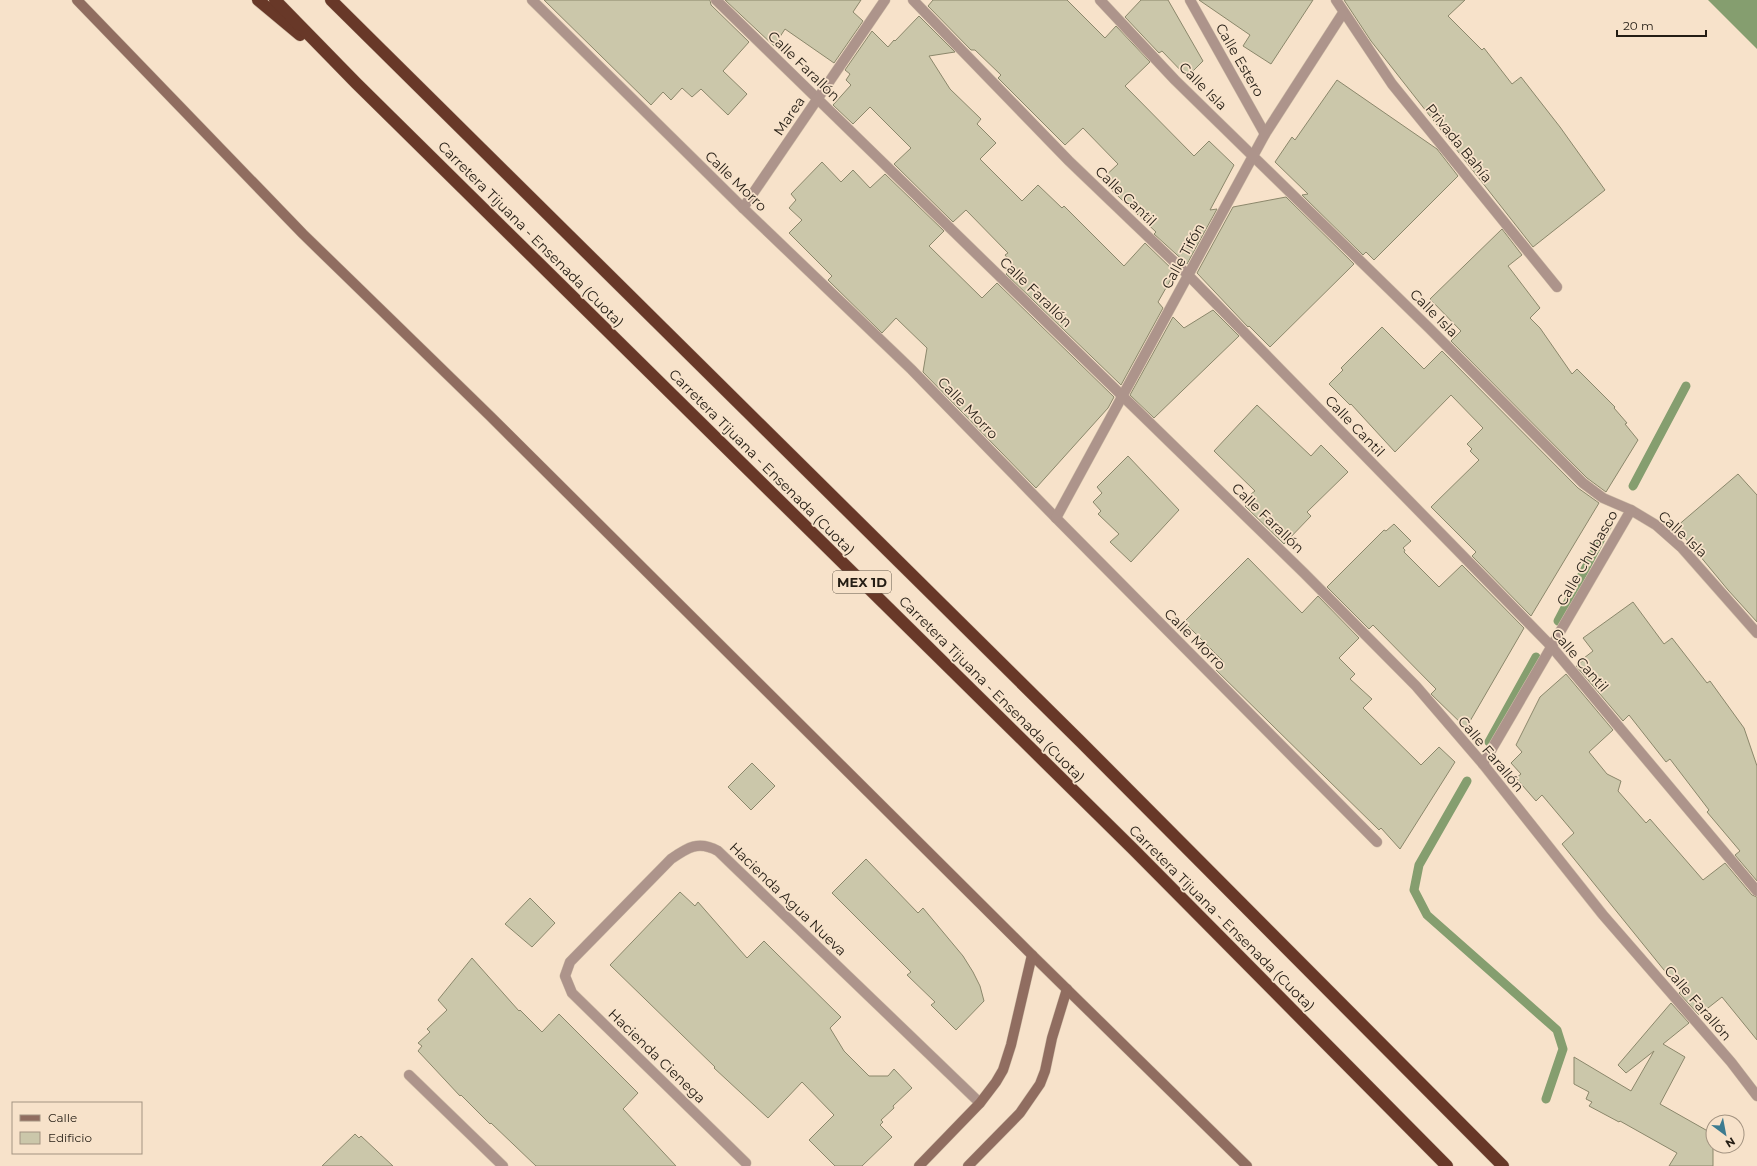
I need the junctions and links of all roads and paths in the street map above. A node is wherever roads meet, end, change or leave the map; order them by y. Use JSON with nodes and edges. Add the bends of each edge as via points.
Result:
{"nodes":[{"id":1,"x":77,"y":0,"type":"edge"},
{"id":2,"x":258,"y":0,"type":"edge"},
{"id":3,"x":275,"y":0,"type":"edge"},
{"id":4,"x":331,"y":0,"type":"edge"},
{"id":5,"x":532,"y":0,"type":"edge"},
{"id":6,"x":716,"y":0,"type":"edge"},
{"id":7,"x":885,"y":0,"type":"edge"},
{"id":8,"x":913,"y":0,"type":"edge"},
{"id":9,"x":1100,"y":0,"type":"edge"},
{"id":10,"x":1190,"y":0,"type":"edge"},
{"id":11,"x":1336,"y":0,"type":"edge"},
{"id":12,"x":1343,"y":13,"type":"junction"},
{"id":13,"x":356,"y":83,"type":"junction"},
{"id":14,"x":818,"y":98,"type":"junction"},
{"id":15,"x":1265,"y":134,"type":"junction"},
{"id":16,"x":1254,"y":156,"type":"junction"},
{"id":17,"x":743,"y":208,"type":"junction"},
{"id":18,"x":1188,"y":276,"type":"junction"},
{"id":19,"x":1557,"y":287,"type":"dead end"},
{"id":20,"x":1122,"y":397,"type":"junction"},
{"id":21,"x":1631,"y":510,"type":"junction"},
{"id":22,"x":1056,"y":518,"type":"junction"},
{"id":23,"x":1757,"y":633,"type":"edge"},
{"id":24,"x":1551,"y":646,"type":"junction"},
{"id":25,"x":1483,"y":764,"type":"junction"},
{"id":26,"x":1377,"y":842,"type":"dead end"},
{"id":27,"x":1757,"y":891,"type":"edge"},
{"id":28,"x":1032,"y":956,"type":"junction"},
{"id":29,"x":570,"y":962,"type":"joint"},
{"id":30,"x":1067,"y":989,"type":"junction"},
{"id":31,"x":409,"y":1075,"type":"dead end"},
{"id":32,"x":1757,"y":1096,"type":"edge"},
{"id":33,"x":980,"y":1103,"type":"junction"},
{"id":34,"x":746,"y":1163,"type":"dead end"},
{"id":35,"x":504,"y":1166,"type":"edge"},
{"id":36,"x":919,"y":1166,"type":"edge"},
{"id":37,"x":968,"y":1166,"type":"edge"},
{"id":38,"x":1247,"y":1166,"type":"edge"},
{"id":39,"x":1447,"y":1166,"type":"edge"},
{"id":40,"x":1503,"y":1166,"type":"edge"}],
"edges":[{"from":1,"to":28,"type":"street","via":[[303,234],[489,415]]},
{"from":2,"to":13,"type":"highway"},
{"from":3,"to":13,"type":"highway","name":"Carretera Tijuana - Ensenada (Cuota)","number":"MEX 1D"},
{"from":4,"to":40,"type":"highway","name":"Carretera Tijuana - Ensenada (Cuota)","number":"MEX 1D","via":[[1087,748]]},
{"from":5,"to":17,"type":"street","name":"Calle Morro"},
{"from":6,"to":14,"type":"street","name":"Calle Farallón"},
{"from":7,"to":14,"type":"street","name":"Marea"},
{"from":8,"to":18,"type":"street","name":"Calle Cantil","via":[[1069,161]]},
{"from":9,"to":16,"type":"street","name":"Calle Isla","via":[[1175,80]]},
{"from":10,"to":15,"type":"street","name":"Calle Estero"},
{"from":11,"to":12,"type":"street","name":"Privada Bahía"},
{"from":12,"to":15,"type":"street","name":"Calle Tifón"},
{"from":12,"to":19,"type":"street","name":"Privada Bahía","via":[[1392,84]]},
{"from":13,"to":39,"type":"highway","name":"Carretera Tijuana - Ensenada (Cuota)","number":"MEX 1D","via":[[1111,828]]},
{"from":14,"to":17,"type":"street","name":"Marea"},
{"from":14,"to":20,"type":"street","name":"Calle Farallón"},
{"from":15,"to":16,"type":"street","name":"Calle Tifón"},
{"from":16,"to":18,"type":"street","name":"Calle Tifón"},
{"from":16,"to":21,"type":"street","name":"Calle Isla","via":[[1583,483],[1603,498]]},
{"from":17,"to":22,"type":"street","name":"Calle Morro","via":[[911,369]]},
{"from":18,"to":20,"type":"street","name":"Calle Tifón"},
{"from":18,"to":24,"type":"street","name":"Calle Cantil"},
{"from":20,"to":22,"type":"street","name":"Calle Tifón"},
{"from":20,"to":25,"type":"street","name":"Calle Farallón","via":[[1304,573],[1416,686]]},
{"from":21,"to":23,"type":"street","name":"Calle Isla","via":[[1656,525],[1682,548]]},
{"from":21,"to":24,"type":"street","name":"Calle Chubasco"},
{"from":22,"to":26,"type":"street","name":"Calle Morro"},
{"from":24,"to":25,"type":"street","name":"Calle Chubasco"},
{"from":24,"to":27,"type":"street","name":"Calle Cantil"},
{"from":25,"to":32,"type":"street","name":"Calle Farallón","via":[[1604,915],[1731,1062]]},
{"from":28,"to":30,"type":"street"},
{"from":28,"to":33,"type":"street","via":[[1007,1058],[996,1082]]},
{"from":29,"to":33,"type":"street","name":"Hacienda Agua Nueva","via":[[670,859],[685,849],[708,845],[718,851]]},
{"from":29,"to":34,"type":"street","name":"Hacienda Cienega","via":[[565,976],[572,992]]},
{"from":30,"to":37,"type":"street","via":[[1052,1038],[1050,1057],[1040,1084],[1020,1112]]},
{"from":30,"to":38,"type":"street"},
{"from":31,"to":35,"type":"street"},
{"from":33,"to":36,"type":"street"}]}
